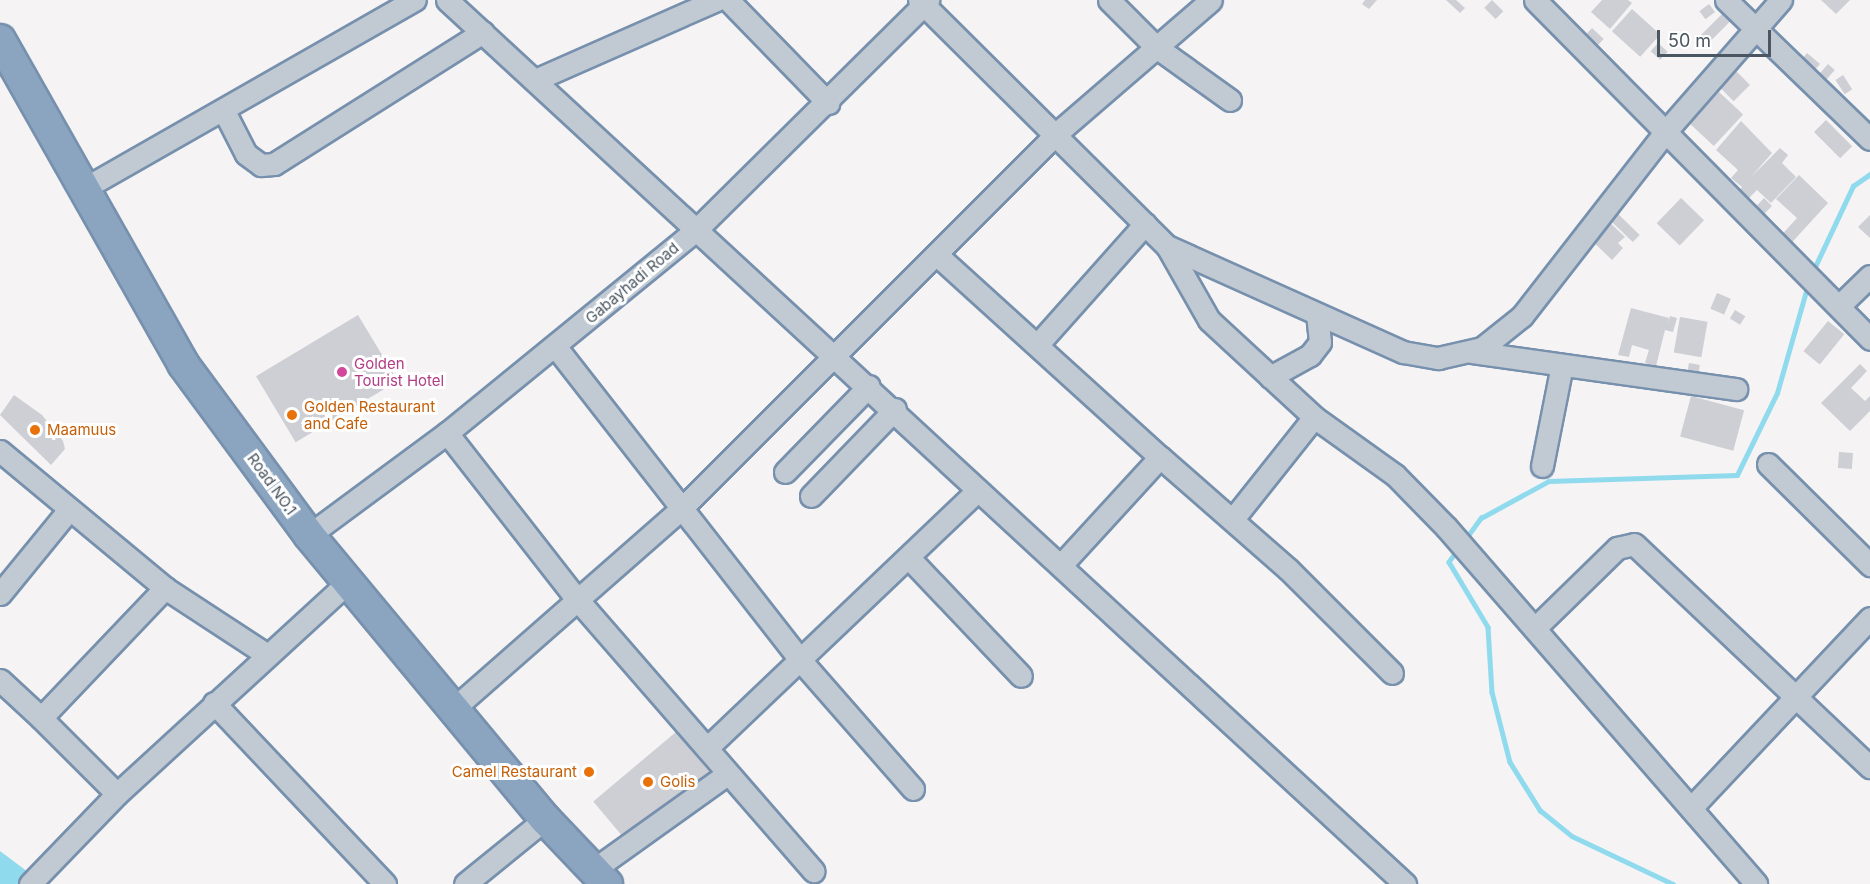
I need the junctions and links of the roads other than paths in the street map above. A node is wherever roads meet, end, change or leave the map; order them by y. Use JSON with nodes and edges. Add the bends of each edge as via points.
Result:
{"nodes":[{"id":1,"x":415,"y":0,"type":"edge"},
{"id":2,"x":447,"y":0,"type":"edge"},
{"id":3,"x":716,"y":0,"type":"edge"},
{"id":4,"x":728,"y":0,"type":"edge"},
{"id":5,"x":1109,"y":0,"type":"edge"},
{"id":6,"x":1211,"y":0,"type":"edge"},
{"id":7,"x":1534,"y":0,"type":"edge"},
{"id":8,"x":1726,"y":0,"type":"edge"},
{"id":9,"x":1781,"y":0,"type":"edge"},
{"id":10,"x":923,"y":2,"type":"edge"},
{"id":11,"x":1755,"y":29,"type":"junction"},
{"id":12,"x":483,"y":32,"type":"junction"},
{"id":13,"x":0,"y":40,"type":"edge"},
{"id":14,"x":1156,"y":47,"type":"junction"},
{"id":15,"x":535,"y":80,"type":"junction"},
{"id":16,"x":1230,"y":100,"type":"dead end"},
{"id":17,"x":828,"y":103,"type":"junction"},
{"id":18,"x":224,"y":111,"type":"junction"},
{"id":19,"x":1667,"y":130,"type":"junction"},
{"id":20,"x":1057,"y":133,"type":"junction"},
{"id":21,"x":1870,"y":139,"type":"edge"},
{"id":22,"x":83,"y":189,"type":"junction"},
{"id":23,"x":1145,"y":224,"type":"junction"},
{"id":24,"x":698,"y":228,"type":"junction"},
{"id":25,"x":1167,"y":246,"type":"junction"},
{"id":26,"x":937,"y":255,"type":"junction"},
{"id":27,"x":1870,"y":276,"type":"edge"},
{"id":28,"x":1839,"y":306,"type":"junction"},
{"id":29,"x":1317,"y":314,"type":"junction"},
{"id":30,"x":1870,"y":339,"type":"edge"},
{"id":31,"x":1038,"y":344,"type":"junction"},
{"id":32,"x":555,"y":346,"type":"junction"},
{"id":33,"x":1472,"y":352,"type":"junction"},
{"id":34,"x":832,"y":354,"type":"junction"},
{"id":35,"x":1562,"y":365,"type":"junction"},
{"id":36,"x":1270,"y":377,"type":"junction"},
{"id":37,"x":869,"y":386,"type":"junction"},
{"id":38,"x":1736,"y":389,"type":"dead end"},
{"id":39,"x":895,"y":409,"type":"junction"},
{"id":40,"x":1314,"y":417,"type":"junction"},
{"id":41,"x":447,"y":433,"type":"junction"},
{"id":42,"x":0,"y":451,"type":"edge"},
{"id":43,"x":1160,"y":457,"type":"junction"},
{"id":44,"x":1768,"y":464,"type":"dead end"},
{"id":45,"x":1542,"y":466,"type":"dead end"},
{"id":46,"x":785,"y":472,"type":"dead end"},
{"id":47,"x":978,"y":490,"type":"junction"},
{"id":48,"x":812,"y":496,"type":"dead end"},
{"id":49,"x":681,"y":509,"type":"junction"},
{"id":50,"x":67,"y":512,"type":"junction"},
{"id":51,"x":1233,"y":519,"type":"junction"},
{"id":52,"x":309,"y":535,"type":"junction"},
{"id":53,"x":910,"y":559,"type":"junction"},
{"id":54,"x":1062,"y":564,"type":"junction"},
{"id":55,"x":1870,"y":565,"type":"edge"},
{"id":56,"x":348,"y":582,"type":"junction"},
{"id":57,"x":165,"y":588,"type":"junction"},
{"id":58,"x":0,"y":594,"type":"edge"},
{"id":59,"x":576,"y":598,"type":"junction"},
{"id":60,"x":1870,"y":618,"type":"edge"},
{"id":61,"x":1535,"y":628,"type":"junction"},
{"id":62,"x":266,"y":654,"type":"junction"},
{"id":63,"x":801,"y":661,"type":"junction"},
{"id":64,"x":1392,"y":673,"type":"dead end"},
{"id":65,"x":1021,"y":676,"type":"dead end"},
{"id":66,"x":0,"y":680,"type":"edge"},
{"id":67,"x":1795,"y":692,"type":"junction"},
{"id":68,"x":214,"y":703,"type":"junction"},
{"id":69,"x":452,"y":710,"type":"junction"},
{"id":70,"x":41,"y":718,"type":"junction"},
{"id":71,"x":707,"y":748,"type":"junction"},
{"id":72,"x":1870,"y":767,"type":"edge"},
{"id":73,"x":728,"y":774,"type":"junction"},
{"id":74,"x":913,"y":789,"type":"dead end"},
{"id":75,"x":117,"y":794,"type":"junction"},
{"id":76,"x":1691,"y":808,"type":"junction"},
{"id":77,"x":545,"y":819,"type":"junction"},
{"id":78,"x":813,"y":871,"type":"dead end"},
{"id":79,"x":600,"y":877,"type":"edge"},
{"id":80,"x":30,"y":884,"type":"edge"},
{"id":81,"x":385,"y":884,"type":"edge"},
{"id":82,"x":465,"y":884,"type":"edge"},
{"id":83,"x":1405,"y":884,"type":"edge"},
{"id":84,"x":1755,"y":884,"type":"edge"}],
"edges":[{"from":1,"to":18,"type":"street"},
{"from":2,"to":12,"type":"street"},
{"from":3,"to":15,"type":"street"},
{"from":4,"to":17,"type":"street"},
{"from":5,"to":14,"type":"street"},
{"from":6,"to":14,"type":"street"},
{"from":7,"to":19,"type":"street"},
{"from":8,"to":11,"type":"street"},
{"from":9,"to":11,"type":"street"},
{"from":10,"to":17,"type":"street","name":"Gabayhadi Road"},
{"from":10,"to":20,"type":"street"},
{"from":11,"to":19,"type":"street"},
{"from":11,"to":21,"type":"street"},
{"from":12,"to":15,"type":"street"},
{"from":12,"to":18,"type":"street","via":[[274,164],[261,165],[246,154]]},
{"from":13,"to":22,"type":"highway","name":"Road NO.1"},
{"from":14,"to":16,"type":"street"},
{"from":14,"to":20,"type":"street"},
{"from":15,"to":24,"type":"street"},
{"from":17,"to":24,"type":"street","name":"Gabayhadi Road"},
{"from":18,"to":22,"type":"street"},
{"from":19,"to":28,"type":"street"},
{"from":19,"to":33,"type":"street","via":[[1522,316]]},
{"from":20,"to":23,"type":"street"},
{"from":20,"to":26,"type":"street"},
{"from":22,"to":52,"type":"highway","name":"Road NO.1","via":[[183,364]]},
{"from":23,"to":25,"type":"street"},
{"from":23,"to":31,"type":"street"},
{"from":24,"to":32,"type":"street","name":"Gabayhadi Road"},
{"from":24,"to":34,"type":"street"},
{"from":25,"to":29,"type":"street"},
{"from":25,"to":36,"type":"street","via":[[1209,320]]},
{"from":26,"to":31,"type":"street"},
{"from":26,"to":34,"type":"street"},
{"from":27,"to":28,"type":"street"},
{"from":28,"to":30,"type":"street"},
{"from":29,"to":33,"type":"street","via":[[1403,352],[1438,358]]},
{"from":29,"to":36,"type":"street","via":[[1320,342],[1310,355]]},
{"from":31,"to":43,"type":"street"},
{"from":32,"to":41,"type":"street","name":"Gabayhadi Road"},
{"from":32,"to":49,"type":"street"},
{"from":33,"to":35,"type":"street"},
{"from":34,"to":37,"type":"street"},
{"from":34,"to":49,"type":"street"},
{"from":35,"to":38,"type":"street"},
{"from":35,"to":45,"type":"street"},
{"from":36,"to":40,"type":"street"},
{"from":37,"to":39,"type":"street"},
{"from":37,"to":46,"type":"street"},
{"from":39,"to":47,"type":"street"},
{"from":39,"to":48,"type":"street"},
{"from":40,"to":51,"type":"street"},
{"from":40,"to":61,"type":"street","via":[[1395,475]]},
{"from":41,"to":52,"type":"street","name":"Gabayhadi Road"},
{"from":41,"to":59,"type":"street"},
{"from":42,"to":50,"type":"street"},
{"from":43,"to":51,"type":"street"},
{"from":43,"to":54,"type":"street"},
{"from":44,"to":55,"type":"street"},
{"from":47,"to":53,"type":"street"},
{"from":47,"to":54,"type":"street"},
{"from":49,"to":59,"type":"street"},
{"from":49,"to":63,"type":"street"},
{"from":50,"to":57,"type":"street"},
{"from":50,"to":58,"type":"street"},
{"from":51,"to":64,"type":"street"},
{"from":52,"to":56,"type":"highway","name":"Road NO.1"},
{"from":53,"to":63,"type":"street"},
{"from":53,"to":65,"type":"street"},
{"from":54,"to":83,"type":"street"},
{"from":56,"to":62,"type":"street"},
{"from":56,"to":69,"type":"highway","name":"Road NO.1"},
{"from":57,"to":62,"type":"street"},
{"from":57,"to":70,"type":"street"},
{"from":59,"to":69,"type":"street"},
{"from":59,"to":71,"type":"street"},
{"from":60,"to":67,"type":"street"},
{"from":61,"to":67,"type":"street","via":[[1617,548],[1634,544]]},
{"from":61,"to":76,"type":"street"},
{"from":62,"to":68,"type":"street"},
{"from":63,"to":71,"type":"street"},
{"from":63,"to":74,"type":"street"},
{"from":66,"to":70,"type":"street"},
{"from":67,"to":72,"type":"street"},
{"from":67,"to":76,"type":"street"},
{"from":68,"to":75,"type":"street"},
{"from":68,"to":81,"type":"street"},
{"from":69,"to":77,"type":"highway","name":"Road NO.1"},
{"from":70,"to":75,"type":"street"},
{"from":71,"to":73,"type":"street"},
{"from":73,"to":78,"type":"street"},
{"from":73,"to":79,"type":"street"},
{"from":75,"to":80,"type":"street"},
{"from":76,"to":84,"type":"street"},
{"from":77,"to":79,"type":"highway","name":"Road NO.1"},
{"from":77,"to":82,"type":"street"}]}
